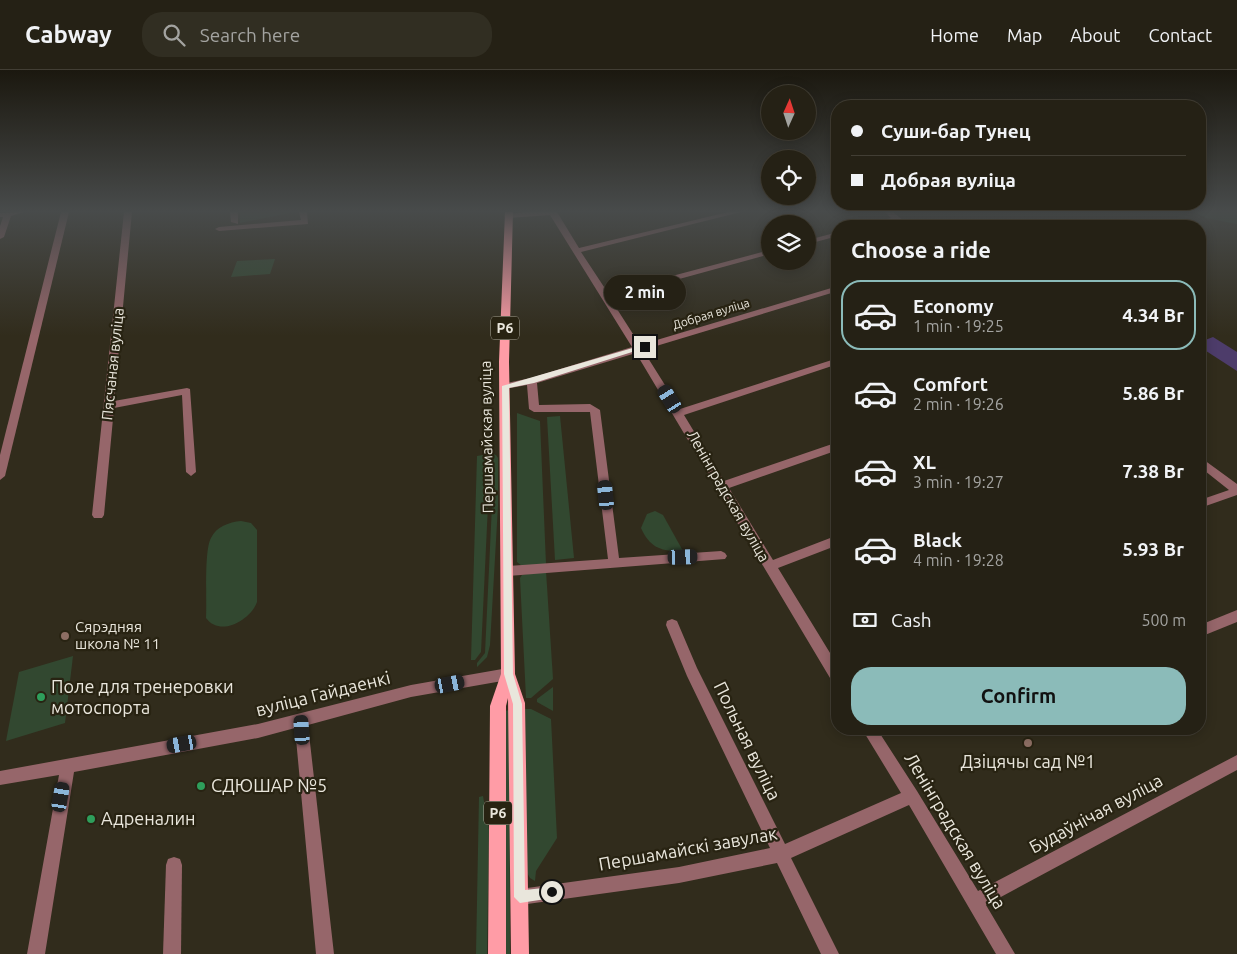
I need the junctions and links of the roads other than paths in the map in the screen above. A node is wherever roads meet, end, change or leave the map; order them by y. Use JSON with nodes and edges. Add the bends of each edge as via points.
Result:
{"nodes":[{"id":1,"x":55,"y":253,"type":"edge"},
{"id":2,"x":124,"y":253,"type":"edge"},
{"id":3,"x":507,"y":253,"type":"edge"},
{"id":4,"x":578,"y":253,"type":"edge"},
{"id":5,"x":761,"y":254,"type":"edge"},
{"id":6,"x":831,"y":290,"type":"edge"},
{"id":7,"x":604,"y":297,"type":"junction"},
{"id":8,"x":638,"y":349,"type":"junction"},
{"id":9,"x":831,"y":362,"type":"edge"},
{"id":10,"x":532,"y":382,"type":"junction"},
{"id":11,"x":505,"y":386,"type":"junction"},
{"id":12,"x":108,"y":406,"type":"junction"},
{"id":13,"x":678,"y":412,"type":"junction"},
{"id":14,"x":831,"y":448,"type":"edge"},
{"id":15,"x":1206,"y":465,"type":"edge"},
{"id":16,"x":191,"y":472,"type":"dead end"},
{"id":17,"x":0,"y":476,"type":"edge"},
{"id":18,"x":722,"y":486,"type":"junction"},
{"id":19,"x":1237,"y":490,"type":"edge"},
{"id":20,"x":1206,"y":502,"type":"edge"},
{"id":21,"x":98,"y":515,"type":"dead end"},
{"id":22,"x":831,"y":543,"type":"edge"},
{"id":23,"x":722,"y":556,"type":"dead end"},
{"id":24,"x":614,"y":562,"type":"junction"},
{"id":25,"x":769,"y":566,"type":"junction"},
{"id":26,"x":508,"y":571,"type":"junction"},
{"id":27,"x":1237,"y":616,"type":"edge"},
{"id":28,"x":672,"y":625,"type":"dead end"},
{"id":29,"x":1206,"y":629,"type":"edge"},
{"id":30,"x":831,"y":668,"type":"edge"},
{"id":31,"x":508,"y":674,"type":"junction"},
{"id":32,"x":301,"y":720,"type":"junction"},
{"id":33,"x":873,"y":735,"type":"edge"},
{"id":34,"x":1237,"y":762,"type":"edge"},
{"id":35,"x":68,"y":765,"type":"junction"},
{"id":36,"x":0,"y":778,"type":"edge"},
{"id":37,"x":912,"y":796,"type":"junction"},
{"id":38,"x":781,"y":854,"type":"junction"},
{"id":39,"x":174,"y":865,"type":"dead end"},
{"id":40,"x":520,"y":897,"type":"junction"},
{"id":41,"x":974,"y":902,"type":"junction"},
{"id":42,"x":36,"y":954,"type":"edge"},
{"id":43,"x":172,"y":954,"type":"edge"},
{"id":44,"x":325,"y":954,"type":"edge"},
{"id":45,"x":497,"y":954,"type":"edge"},
{"id":46,"x":520,"y":954,"type":"edge"},
{"id":47,"x":830,"y":954,"type":"edge"},
{"id":48,"x":1006,"y":954,"type":"edge"}],
"edges":[{"from":1,"to":17,"type":"street"},
{"from":2,"to":12,"type":"street","name":"Пясчаная вуліца"},
{"from":3,"to":11,"type":"main road","name":"Першамайская вуліца","number":"Р6"},
{"from":4,"to":7,"type":"street","name":"Ленінградская вуліца"},
{"from":5,"to":7,"type":"street"},
{"from":6,"to":8,"type":"street","name":"Добрая вуліца"},
{"from":7,"to":8,"type":"street","name":"Ленінградская вуліца"},
{"from":8,"to":10,"type":"street","name":"Добрая вуліца"},
{"from":8,"to":13,"type":"street","name":"Ленінградская вуліца"},
{"from":9,"to":13,"type":"street"},
{"from":10,"to":11,"type":"street","name":"Добрая вуліца"},
{"from":10,"to":24,"type":"street","via":[[534,409],[590,407],[595,410]]},
{"from":11,"to":26,"type":"main road","name":"Першамайская вуліца","number":"Р6"},
{"from":12,"to":16,"type":"street","via":[[187,391]]},
{"from":12,"to":21,"type":"street","name":"Пясчаная вуліца"},
{"from":13,"to":18,"type":"street","name":"Ленінградская вуліца"},
{"from":14,"to":18,"type":"street"},
{"from":15,"to":19,"type":"street"},
{"from":18,"to":25,"type":"street","name":"Ленінградская вуліца"},
{"from":19,"to":20,"type":"street"},
{"from":22,"to":25,"type":"street"},
{"from":23,"to":24,"type":"street"},
{"from":24,"to":26,"type":"street"},
{"from":25,"to":30,"type":"street","name":"Ленінградская вуліца"},
{"from":26,"to":31,"type":"main road","name":"Першамайская вуліца","number":"Р6"},
{"from":27,"to":29,"type":"street"},
{"from":28,"to":38,"type":"street","name":"Польная вуліца"},
{"from":31,"to":32,"type":"street","name":"вуліца Гайдаенкі","via":[[411,691]]},
{"from":31,"to":40,"type":"main road","name":"Першамайская вуліца","number":"Р6","via":[[518,704]]},
{"from":31,"to":45,"type":"main road","name":"Першамайская вуліца","number":"Р6","via":[[498,706]]},
{"from":32,"to":35,"type":"street","name":"вуліца Гайдаенкі","via":[[258,731]]},
{"from":32,"to":44,"type":"street"},
{"from":33,"to":37,"type":"street","name":"Ленінградская вуліца"},
{"from":34,"to":41,"type":"street","name":"Будаўнічая вуліца"},
{"from":35,"to":36,"type":"street","name":"вуліца Гайдаенкі"},
{"from":35,"to":42,"type":"street"},
{"from":37,"to":38,"type":"street","name":"Першамайскі завулак"},
{"from":37,"to":41,"type":"street","name":"Ленінградская вуліца"},
{"from":38,"to":40,"type":"street","name":"Першамайскі завулак","via":[[679,875]]},
{"from":38,"to":47,"type":"street","name":"Польная вуліца"},
{"from":39,"to":43,"type":"street"},
{"from":40,"to":46,"type":"main road","name":"Першамайская вуліца","number":"Р6"},
{"from":41,"to":48,"type":"street","name":"Ленінградская вуліца"}]}
